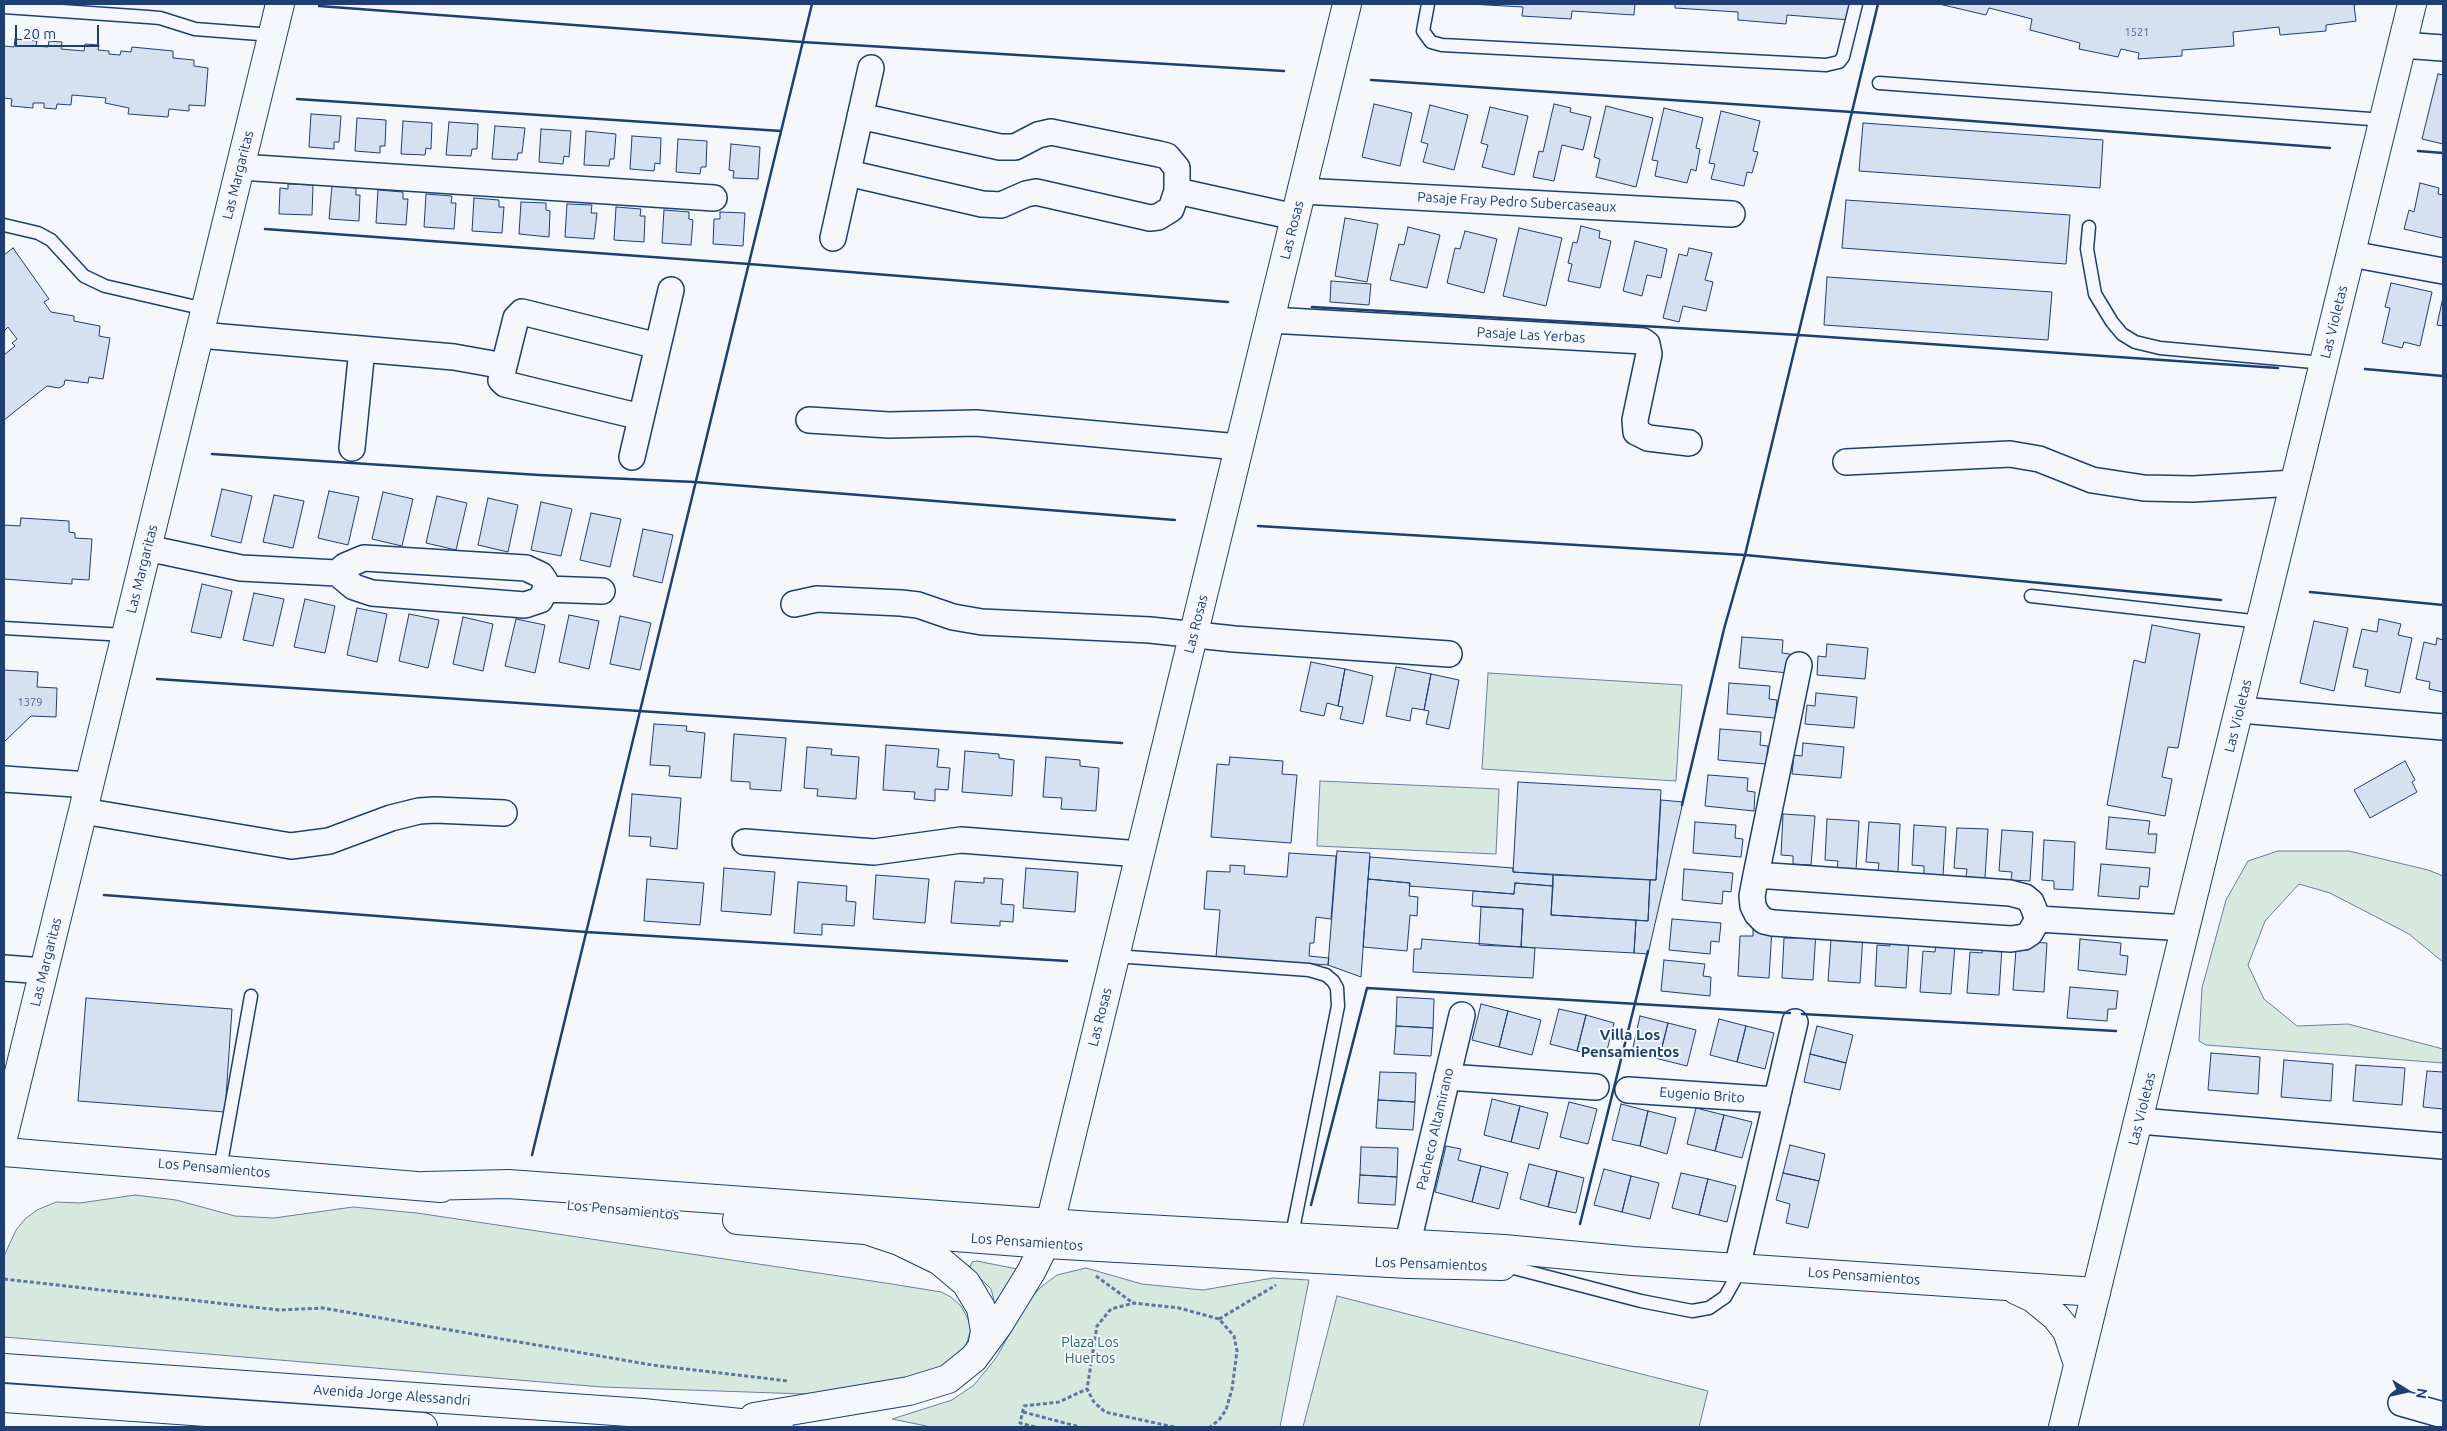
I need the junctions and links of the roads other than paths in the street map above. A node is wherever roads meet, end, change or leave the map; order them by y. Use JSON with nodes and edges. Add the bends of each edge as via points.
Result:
{"nodes":[{"id":1,"x":280,"y":4,"type":"edge"},
{"id":2,"x":1428,"y":4,"type":"edge"},
{"id":3,"x":1856,"y":4,"type":"edge"},
{"id":4,"x":2412,"y":4,"type":"edge"},
{"id":5,"x":1343,"y":5,"type":"edge"},
{"id":6,"x":4,"y":8,"type":"edge"},
{"id":7,"x":272,"y":35,"type":"junction"},
{"id":8,"x":2402,"y":45,"type":"junction"},
{"id":9,"x":2443,"y":48,"type":"edge"},
{"id":10,"x":871,"y":68,"type":"dead end"},
{"id":11,"x":1879,"y":83,"type":"dead end"},
{"id":12,"x":860,"y":116,"type":"junction"},
{"id":13,"x":2384,"y":120,"type":"junction"},
{"id":14,"x":240,"y":167,"type":"junction"},
{"id":15,"x":848,"y":172,"type":"junction"},
{"id":16,"x":1177,"y":191,"type":"junction"},
{"id":17,"x":1302,"y":191,"type":"junction"},
{"id":18,"x":714,"y":198,"type":"dead end"},
{"id":19,"x":1732,"y":214,"type":"dead end"},
{"id":20,"x":1295,"y":217,"type":"junction"},
{"id":21,"x":4,"y":225,"type":"edge"},
{"id":22,"x":2089,"y":227,"type":"dead end"},
{"id":23,"x":833,"y":238,"type":"dead end"},
{"id":24,"x":2351,"y":254,"type":"junction"},
{"id":25,"x":2443,"y":271,"type":"edge"},
{"id":26,"x":671,"y":290,"type":"dead end"},
{"id":27,"x":206,"y":309,"type":"junction"},
{"id":28,"x":1270,"y":320,"type":"junction"},
{"id":29,"x":199,"y":336,"type":"junction"},
{"id":30,"x":658,"y":346,"type":"junction"},
{"id":31,"x":362,"y":349,"type":"junction"},
{"id":32,"x":2324,"y":363,"type":"junction"},
{"id":33,"x":504,"y":366,"type":"junction"},
{"id":34,"x":641,"y":417,"type":"junction"},
{"id":35,"x":809,"y":420,"type":"dead end"},
{"id":36,"x":1689,"y":443,"type":"dead end"},
{"id":37,"x":1239,"y":447,"type":"junction"},
{"id":38,"x":352,"y":448,"type":"dead end"},
{"id":39,"x":632,"y":457,"type":"dead end"},
{"id":40,"x":1846,"y":462,"type":"dead end"},
{"id":41,"x":2295,"y":483,"type":"junction"},
{"id":42,"x":147,"y":548,"type":"junction"},
{"id":43,"x":338,"y":573,"type":"junction"},
{"id":44,"x":546,"y":589,"type":"junction"},
{"id":45,"x":602,"y":591,"type":"dead end"},
{"id":46,"x":2031,"y":596,"type":"dead end"},
{"id":47,"x":794,"y":604,"type":"dead end"},
{"id":48,"x":2261,"y":622,"type":"junction"},
{"id":49,"x":4,"y":628,"type":"edge"},
{"id":50,"x":125,"y":635,"type":"junction"},
{"id":51,"x":1193,"y":635,"type":"junction"},
{"id":52,"x":1448,"y":654,"type":"dead end"},
{"id":53,"x":1799,"y":665,"type":"dead end"},
{"id":54,"x":2240,"y":710,"type":"junction"},
{"id":55,"x":2443,"y":727,"type":"edge"},
{"id":56,"x":4,"y":779,"type":"edge"},
{"id":57,"x":86,"y":798,"type":"junction"},
{"id":58,"x":504,"y":812,"type":"dead end"},
{"id":59,"x":745,"y":842,"type":"dead end"},
{"id":60,"x":1140,"y":854,"type":"junction"},
{"id":61,"x":1756,"y":875,"type":"junction"},
{"id":62,"x":2038,"y":919,"type":"junction"},
{"id":63,"x":2186,"y":928,"type":"junction"},
{"id":64,"x":1115,"y":956,"type":"junction"},
{"id":65,"x":4,"y":968,"type":"edge"},
{"id":66,"x":44,"y":971,"type":"junction"},
{"id":67,"x":251,"y":996,"type":"dead end"},
{"id":68,"x":1462,"y":1015,"type":"dead end"},
{"id":69,"x":1795,"y":1022,"type":"dead end"},
{"id":70,"x":1447,"y":1077,"type":"junction"},
{"id":71,"x":1596,"y":1087,"type":"dead end"},
{"id":72,"x":1628,"y":1090,"type":"dead end"},
{"id":73,"x":1777,"y":1100,"type":"junction"},
{"id":74,"x":2138,"y":1121,"type":"junction"},
{"id":75,"x":4,"y":1134,"type":"edge"},
{"id":76,"x":2443,"y":1146,"type":"edge"},
{"id":77,"x":4,"y":1152,"type":"edge"},
{"id":78,"x":220,"y":1169,"type":"junction"},
{"id":79,"x":424,"y":1186,"type":"junction"},
{"id":80,"x":872,"y":1232,"type":"junction"},
{"id":81,"x":1047,"y":1234,"type":"junction"},
{"id":82,"x":1408,"y":1242,"type":"junction"},
{"id":83,"x":1290,"y":1247,"type":"junction"},
{"id":84,"x":1632,"y":1261,"type":"junction"},
{"id":85,"x":1506,"y":1266,"type":"junction"},
{"id":86,"x":1737,"y":1268,"type":"junction"},
{"id":87,"x":2004,"y":1287,"type":"junction"},
{"id":88,"x":2096,"y":1292,"type":"junction"},
{"id":89,"x":982,"y":1347,"type":"junction"},
{"id":90,"x":2078,"y":1364,"type":"junction"},
{"id":91,"x":4,"y":1368,"type":"edge"},
{"id":92,"x":4,"y":1398,"type":"edge"},
{"id":93,"x":2401,"y":1403,"type":"dead end"},
{"id":94,"x":2443,"y":1414,"type":"edge"},
{"id":95,"x":728,"y":1421,"type":"junction"},
{"id":96,"x":423,"y":1427,"type":"edge"},
{"id":97,"x":779,"y":1427,"type":"edge"},
{"id":98,"x":2063,"y":1427,"type":"edge"}],
"edges":[{"from":1,"to":7,"type":"main road","name":"Las Margaritas"},
{"from":2,"to":3,"type":"lane","via":[[1423,31],[1430,42],[1442,45],[1826,65],[1839,62],[1843,57]]},
{"from":4,"to":8,"type":"main road","name":"Las Violetas"},
{"from":5,"to":17,"type":"main road","name":"Las Rosas"},
{"from":6,"to":7,"type":"lane","via":[[148,17],[195,29]]},
{"from":7,"to":14,"type":"main road","name":"Las Margaritas"},
{"from":8,"to":9,"type":"street"},
{"from":8,"to":13,"type":"main road","name":"Las Violetas"},
{"from":10,"to":12,"type":"street"},
{"from":11,"to":13,"type":"lane"},
{"from":12,"to":15,"type":"street"},
{"from":12,"to":16,"type":"street","via":[[1000,147],[1015,147],[1051,132],[1159,154],[1167,156],[1177,168]]},
{"from":13,"to":24,"type":"main road","name":"Las Violetas"},
{"from":14,"to":18,"type":"street"},
{"from":14,"to":27,"type":"main road","name":"Las Margaritas"},
{"from":15,"to":16,"type":"street","via":[[982,204],[1001,205],[1036,192],[1150,218],[1171,209]]},
{"from":15,"to":23,"type":"street"},
{"from":16,"to":20,"type":"street"},
{"from":17,"to":19,"type":"street","name":"Pasaje Fray Pedro Subercaseaux"},
{"from":17,"to":20,"type":"main road","name":"Las Rosas"},
{"from":20,"to":28,"type":"main road","name":"Las Rosas"},
{"from":21,"to":27,"type":"lane","via":[[38,233],[51,240],[84,276],[105,286]]},
{"from":22,"to":32,"type":"lane","via":[[2087,249],[2096,294],[2112,322],[2135,342],[2160,348]]},
{"from":24,"to":25,"type":"street"},
{"from":24,"to":32,"type":"main road","name":"Las Violetas"},
{"from":26,"to":30,"type":"street"},
{"from":27,"to":29,"type":"main road","name":"Las Margaritas"},
{"from":28,"to":36,"type":"street","name":"Pasaje Las Yerbas","via":[[1643,342],[1648,354],[1634,420],[1636,432],[1648,438]]},
{"from":28,"to":37,"type":"main road","name":"Las Rosas"},
{"from":29,"to":31,"type":"street"},
{"from":29,"to":42,"type":"main road","name":"Las Margaritas"},
{"from":30,"to":33,"type":"street","via":[[522,312],[516,318]]},
{"from":30,"to":34,"type":"street"},
{"from":31,"to":33,"type":"street","via":[[454,357]]},
{"from":31,"to":38,"type":"street"},
{"from":32,"to":41,"type":"main road","name":"Las Violetas"},
{"from":33,"to":34,"type":"street","via":[[501,380],[505,384]]},
{"from":34,"to":39,"type":"street"},
{"from":35,"to":37,"type":"street","via":[[889,425],[976,424]]},
{"from":37,"to":51,"type":"main road","name":"Las Rosas"},
{"from":40,"to":41,"type":"street","via":[[2010,454],[2039,459],[2092,480],[2144,488],[2193,489]]},
{"from":41,"to":48,"type":"main road","name":"Las Violetas"},
{"from":42,"to":43,"type":"street","via":[[234,568]]},
{"from":42,"to":50,"type":"main road","name":"Las Margaritas"},
{"from":43,"to":44,"type":"street","via":[[354,587],[372,593],[533,603],[544,595]]},
{"from":43,"to":44,"type":"street","via":[[349,563],[364,558],[526,568],[541,575]]},
{"from":44,"to":45,"type":"street"},
{"from":46,"to":48,"type":"lane"},
{"from":47,"to":51,"type":"street","via":[[817,599],[900,603],[982,622]]},
{"from":48,"to":54,"type":"main road","name":"Las Violetas"},
{"from":49,"to":50,"type":"lane"},
{"from":50,"to":57,"type":"main road","name":"Las Margaritas"},
{"from":51,"to":52,"type":"street"},
{"from":51,"to":60,"type":"main road","name":"Las Rosas"},
{"from":53,"to":61,"type":"street"},
{"from":54,"to":55,"type":"street"},
{"from":54,"to":63,"type":"main road","name":"Las Violetas"},
{"from":56,"to":57,"type":"street"},
{"from":57,"to":58,"type":"street","via":[[291,846],[329,840],[419,811]]},
{"from":57,"to":66,"type":"main road","name":"Las Margaritas"},
{"from":59,"to":60,"type":"street","via":[[874,852],[961,840]]},
{"from":60,"to":64,"type":"main road","name":"Las Rosas"},
{"from":61,"to":62,"type":"street","via":[[2010,892],[2031,902]]},
{"from":61,"to":62,"type":"street","via":[[1752,906],[1764,920],[1774,923],[2011,939],[2030,933]]},
{"from":62,"to":63,"type":"street"},
{"from":63,"to":74,"type":"main road","name":"Las Violetas"},
{"from":64,"to":81,"type":"main road","name":"Las Rosas"},
{"from":64,"to":83,"type":"lane","via":[[1309,970],[1326,975],[1333,981],[1337,988],[1338,1006]]},
{"from":65,"to":66,"type":"street"},
{"from":66,"to":75,"type":"main road","name":"Las Margaritas"},
{"from":67,"to":78,"type":"lane"},
{"from":68,"to":70,"type":"street","name":"Pacheco Altamirano"},
{"from":69,"to":73,"type":"street"},
{"from":70,"to":71,"type":"street"},
{"from":70,"to":82,"type":"street","name":"Pacheco Altamirano"},
{"from":72,"to":73,"type":"street","name":"Eugenio Brito"},
{"from":73,"to":86,"type":"street"},
{"from":74,"to":76,"type":"street"},
{"from":74,"to":88,"type":"main road","name":"Las Violetas"},
{"from":77,"to":78,"type":"main road","name":"Los Pensamientos"},
{"from":78,"to":79,"type":"main road","name":"Los Pensamientos"},
{"from":79,"to":80,"type":"main road","name":"Los Pensamientos","via":[[551,1203]]},
{"from":79,"to":81,"type":"main road","name":"Los Pensamientos","via":[[508,1184]]},
{"from":80,"to":81,"type":"main road","name":"Los Pensamientos"},
{"from":80,"to":89,"type":"main road","via":[[920,1250],[960,1277],[976,1296],[981,1308],[985,1331]]},
{"from":81,"to":83,"type":"main road","name":"Los Pensamientos"},
{"from":81,"to":89,"type":"main road","name":"Las Rosas","via":[[1010,1308]]},
{"from":82,"to":83,"type":"main road","name":"Los Pensamientos"},
{"from":82,"to":84,"type":"main road","name":"Los Pensamientos"},
{"from":83,"to":85,"type":"main road","name":"Los Pensamientos","via":[[1408,1264]]},
{"from":84,"to":85,"type":"main road","name":"Los Pensamientos"},
{"from":84,"to":86,"type":"main road","name":"Los Pensamientos"},
{"from":85,"to":86,"type":"lane","via":[[1640,1301],[1692,1311],[1709,1308],[1725,1297]]},
{"from":86,"to":87,"type":"main road","name":"Los Pensamientos"},
{"from":87,"to":88,"type":"main road","name":"Los Pensamientos"},
{"from":87,"to":90,"type":"main road","via":[[2033,1298],[2056,1317],[2070,1339]]},
{"from":88,"to":90,"type":"main road","name":"Las Violetas"},
{"from":89,"to":95,"type":"main road","name":"Las Rosas","via":[[964,1368],[948,1379],[930,1385],[861,1400]]},
{"from":90,"to":98,"type":"main road","name":"Las Violetas"},
{"from":91,"to":95,"type":"main road","name":"Avenida Jorge Alessandri"},
{"from":92,"to":96,"type":"main road"},
{"from":93,"to":94,"type":"street"},
{"from":95,"to":97,"type":"main road","name":"Avenida Jorge Alessandri"}]}
